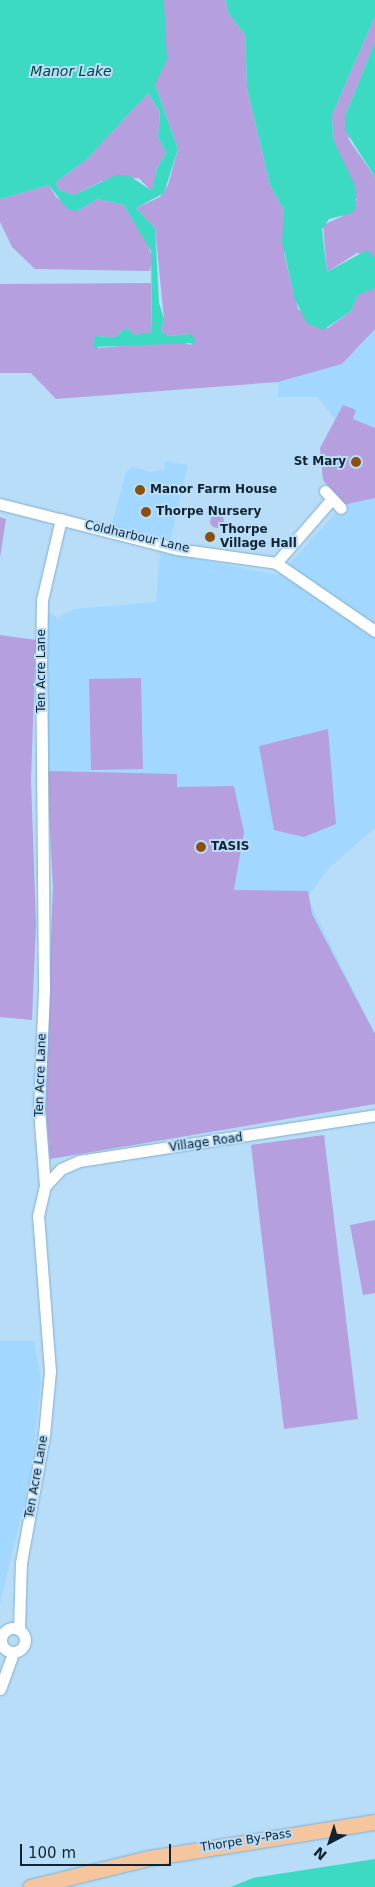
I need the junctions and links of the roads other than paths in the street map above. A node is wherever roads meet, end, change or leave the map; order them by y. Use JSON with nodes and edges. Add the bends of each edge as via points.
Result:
{"nodes":[{"id":1,"x":0,"y":504,"type":"edge"},
{"id":2,"x":341,"y":508,"type":"dead end"},
{"id":3,"x":61,"y":519,"type":"junction"},
{"id":4,"x":276,"y":563,"type":"junction"},
{"id":5,"x":375,"y":631,"type":"edge"},
{"id":6,"x":375,"y":1114,"type":"edge"},
{"id":7,"x":45,"y":1186,"type":"junction"},
{"id":8,"x":20,"y":1629,"type":"junction"},
{"id":9,"x":0,"y":1637,"type":"edge"},
{"id":10,"x":13,"y":1652,"type":"junction"},
{"id":11,"x":0,"y":1689,"type":"edge"},
{"id":12,"x":375,"y":1822,"type":"edge"},
{"id":13,"x":30,"y":1887,"type":"edge"}],
"edges":[{"from":1,"to":3,"type":"street","name":"Coldharbour Lane"},
{"from":2,"to":4,"type":"street","via":[[327,496]]},
{"from":3,"to":4,"type":"street","name":"Coldharbour Lane","via":[[177,549]]},
{"from":3,"to":7,"type":"street","name":"Ten Acre Lane","via":[[42,600],[44,989],[39,1109]]},
{"from":4,"to":5,"type":"street","name":"Coldharbour Lane"},
{"from":6,"to":7,"type":"street","name":"Village Road","via":[[78,1161],[61,1169]]},
{"from":7,"to":8,"type":"street","name":"Ten Acre Lane","via":[[38,1216],[50,1371],[44,1436],[21,1563]]},
{"from":8,"to":9,"type":"street","via":[[6,1630]]},
{"from":8,"to":10,"type":"street","via":[[25,1643]]},
{"from":9,"to":10,"type":"street","via":[[2,1646]]},
{"from":10,"to":11,"type":"street"},
{"from":12,"to":13,"type":"main road","name":"Thorpe By-Pass","via":[[140,1859]]}]}
